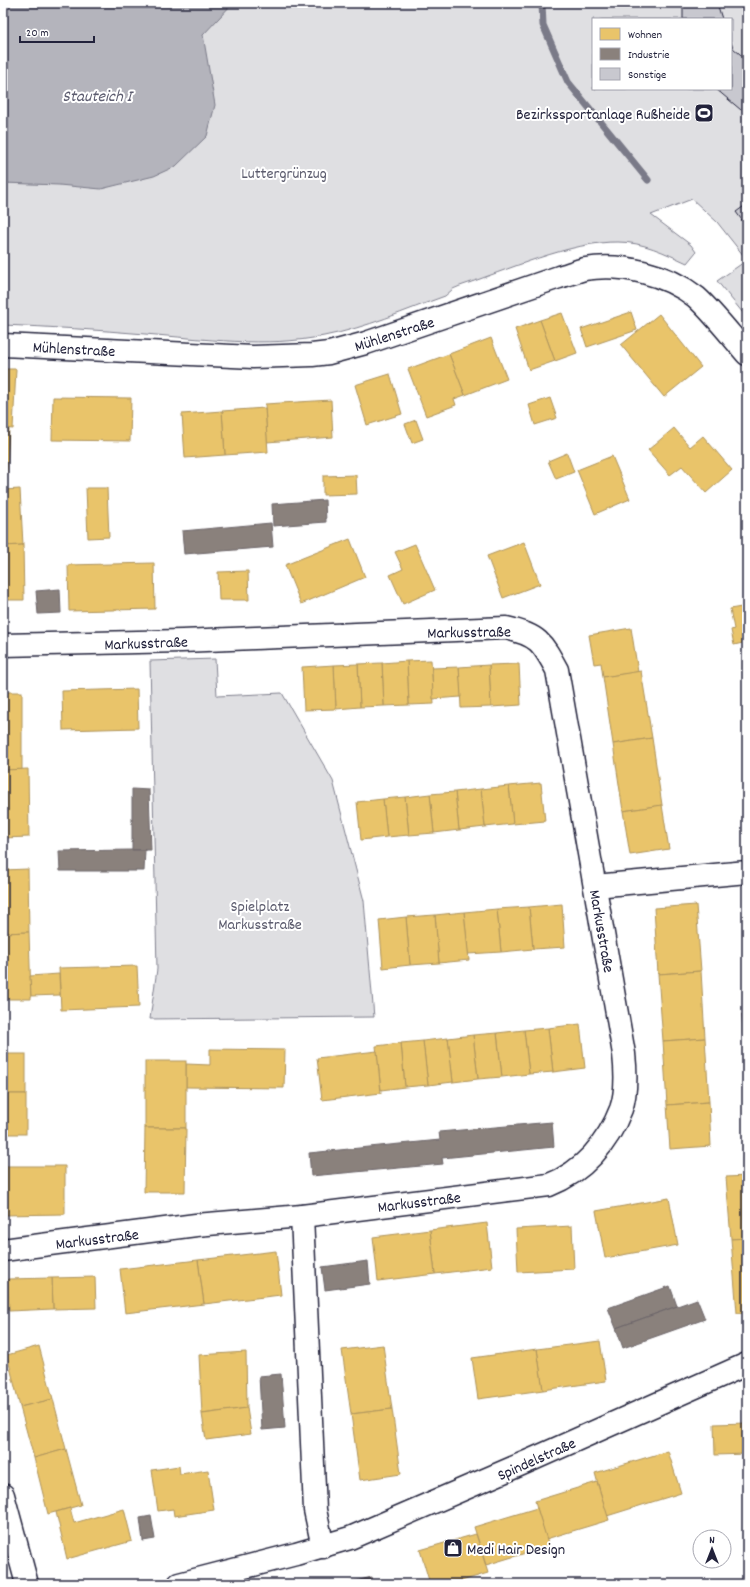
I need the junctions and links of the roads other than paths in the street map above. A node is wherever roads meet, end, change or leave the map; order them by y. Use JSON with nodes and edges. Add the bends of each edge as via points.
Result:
{"nodes":[{"id":1,"x":3,"y":345,"type":"edge"},
{"id":2,"x":747,"y":354,"type":"edge"},
{"id":3,"x":3,"y":645,"type":"edge"},
{"id":4,"x":747,"y":872,"type":"edge"},
{"id":5,"x":595,"y":886,"type":"junction"},
{"id":6,"x":302,"y":1216,"type":"junction"},
{"id":7,"x":3,"y":1250,"type":"edge"},
{"id":8,"x":747,"y":1364,"type":"edge"},
{"id":9,"x":3,"y":1494,"type":"edge"},
{"id":10,"x":323,"y":1547,"type":"junction"},
{"id":11,"x":27,"y":1584,"type":"edge"},
{"id":12,"x":179,"y":1584,"type":"edge"}],
"edges":[{"from":1,"to":2,"type":"street","name":"Mühlenstraße","via":[[253,357],[329,353],[584,270],[601,268],[631,270],[661,278],[681,288],[696,298]]},
{"from":3,"to":5,"type":"street","name":"Markusstraße","via":[[182,641],[506,628],[526,632],[544,646],[557,670]]},
{"from":4,"to":5,"type":"street"},
{"from":5,"to":6,"type":"street","name":"Markusstraße","via":[[626,1077],[621,1108],[609,1133],[591,1159],[563,1180],[549,1185]]},
{"from":6,"to":7,"type":"street","name":"Markusstraße","via":[[196,1225]]},
{"from":6,"to":10,"type":"street","via":[[315,1510]]},
{"from":8,"to":10,"type":"street","name":"Spindelstraße","via":[[382,1525]]},
{"from":9,"to":11,"type":"street"},
{"from":10,"to":12,"type":"street","name":"Spindelstraße"}]}
